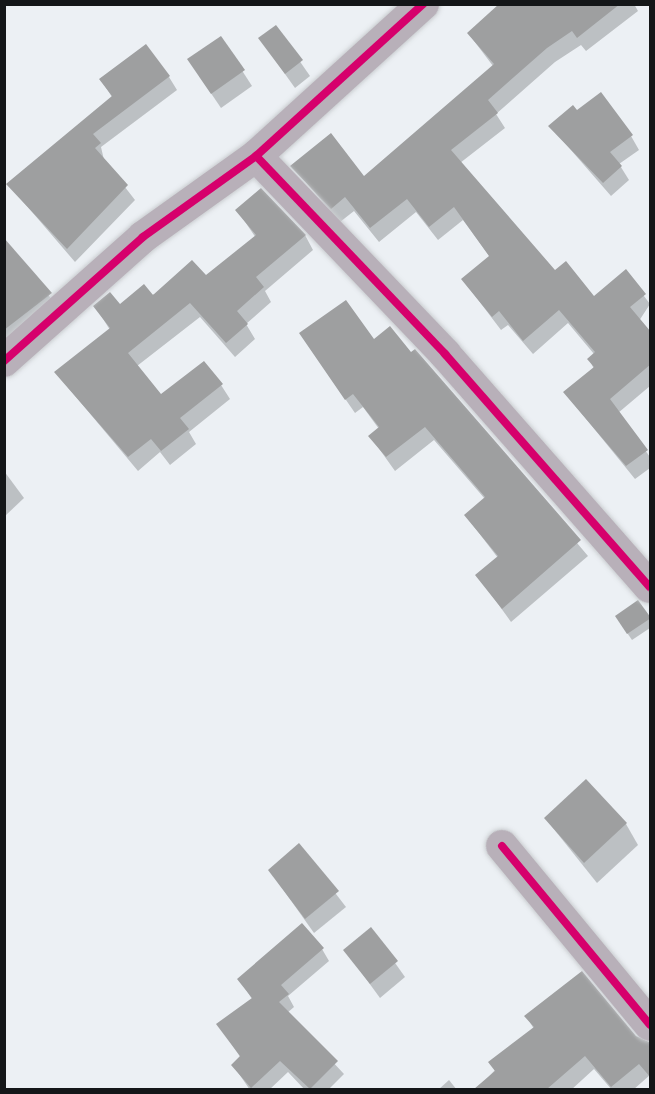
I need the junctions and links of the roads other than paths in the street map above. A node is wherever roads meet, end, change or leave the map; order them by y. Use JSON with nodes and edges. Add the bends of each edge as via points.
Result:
{"nodes":[{"id":1,"x":423,"y":4,"type":"edge"},
{"id":2,"x":256,"y":156,"type":"junction"},
{"id":3,"x":4,"y":361,"type":"edge"},
{"id":4,"x":651,"y":587,"type":"edge"},
{"id":5,"x":502,"y":846,"type":"dead end"},
{"id":6,"x":651,"y":1025,"type":"edge"}],
"edges":[{"from":1,"to":2,"type":"street"},
{"from":2,"to":3,"type":"street","via":[[143,237]]},
{"from":2,"to":4,"type":"street","via":[[445,354]]},
{"from":5,"to":6,"type":"street"}]}
